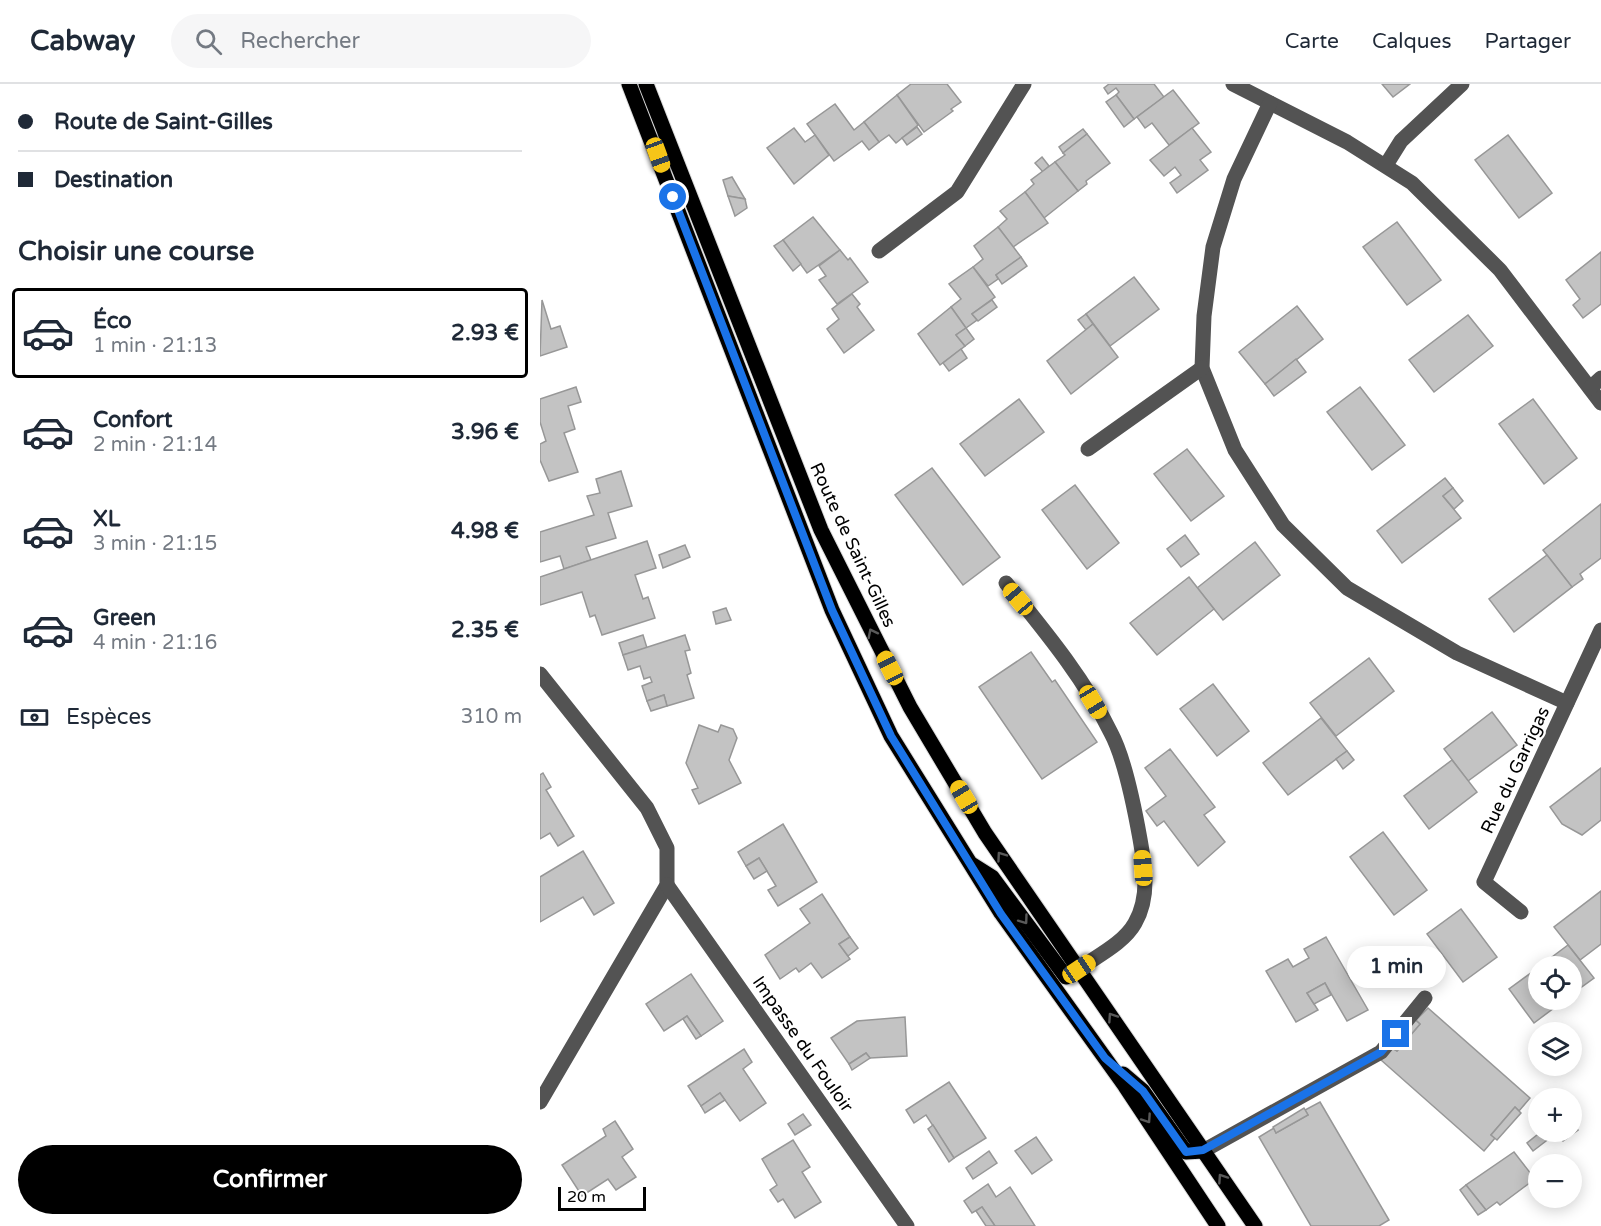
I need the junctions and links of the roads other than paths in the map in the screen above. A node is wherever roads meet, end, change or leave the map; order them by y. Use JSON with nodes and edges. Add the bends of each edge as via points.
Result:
{"nodes":[{"id":1,"x":629,"y":84,"type":"edge"},
{"id":2,"x":646,"y":84,"type":"edge"},
{"id":3,"x":1024,"y":84,"type":"edge"},
{"id":4,"x":1233,"y":84,"type":"edge"},
{"id":5,"x":1462,"y":84,"type":"edge"},
{"id":6,"x":1270,"y":103,"type":"junction"},
{"id":7,"x":1386,"y":165,"type":"junction"},
{"id":8,"x":879,"y":251,"type":"dead end"},
{"id":9,"x":1202,"y":368,"type":"junction"},
{"id":10,"x":1595,"y":383,"type":"edge"},
{"id":11,"x":1601,"y":403,"type":"edge"},
{"id":12,"x":1088,"y":449,"type":"dead end"},
{"id":13,"x":1006,"y":584,"type":"dead end"},
{"id":14,"x":1601,"y":630,"type":"edge"},
{"id":15,"x":540,"y":674,"type":"edge"},
{"id":16,"x":1567,"y":703,"type":"junction"},
{"id":17,"x":970,"y":864,"type":"junction"},
{"id":18,"x":667,"y":885,"type":"junction"},
{"id":19,"x":1521,"y":912,"type":"dead end"},
{"id":20,"x":1079,"y":969,"type":"junction"},
{"id":21,"x":1425,"y":998,"type":"dead end"},
{"id":22,"x":1105,"y":1058,"type":"junction"},
{"id":23,"x":540,"y":1102,"type":"edge"},
{"id":24,"x":1203,"y":1150,"type":"junction"},
{"id":25,"x":907,"y":1226,"type":"edge"},
{"id":26,"x":1218,"y":1226,"type":"edge"},
{"id":27,"x":1255,"y":1226,"type":"edge"}],
"edges":[{"from":1,"to":17,"type":"main road","name":"Route de Saint-Gilles","via":[[832,610],[891,736]]},
{"from":20,"to":2,"type":"main road","name":"Route de Saint-Gilles","one_way":true,"via":[[985,833],[910,707],[820,530]]},
{"from":3,"to":8,"type":"street","via":[[957,192]]},
{"from":4,"to":6,"type":"street"},
{"from":5,"to":7,"type":"street","via":[[1401,141]]},
{"from":6,"to":7,"type":"street"},
{"from":6,"to":9,"type":"street","via":[[1233,179],[1213,247]]},
{"from":7,"to":10,"type":"street","via":[[1412,183],[1500,270]]},
{"from":9,"to":12,"type":"street"},
{"from":9,"to":16,"type":"street","via":[[1234,450],[1283,525],[1347,588],[1457,653]]},
{"from":10,"to":11,"type":"street"},
{"from":13,"to":20,"type":"street","via":[[1051,639],[1113,734],[1135,813],[1146,900],[1134,925]]},
{"from":14,"to":16,"type":"street","name":"Rue du Garrigas"},
{"from":15,"to":18,"type":"street","via":[[647,808],[667,848]]},
{"from":16,"to":19,"type":"street","name":"Rue du Garrigas","via":[[1484,882]]},
{"from":17,"to":20,"type":"main road","one_way":true,"via":[[992,877],[1066,977]]},
{"from":17,"to":22,"type":"main road","name":"Route de Saint-Gilles","via":[[1001,914]]},
{"from":18,"to":23,"type":"street"},
{"from":18,"to":25,"type":"street","name":"Impasse du Fouloir"},
{"from":24,"to":20,"type":"main road","name":"Route de Saint-Gilles","one_way":true},
{"from":21,"to":24,"type":"street","via":[[1381,1052]]},
{"from":22,"to":24,"type":"main road","via":[[1143,1091],[1186,1152]]},
{"from":22,"to":26,"type":"main road","name":"Route de Saint-Gilles","one_way":true},
{"from":27,"to":24,"type":"main road","name":"Route de Saint-Gilles","one_way":true}]}
